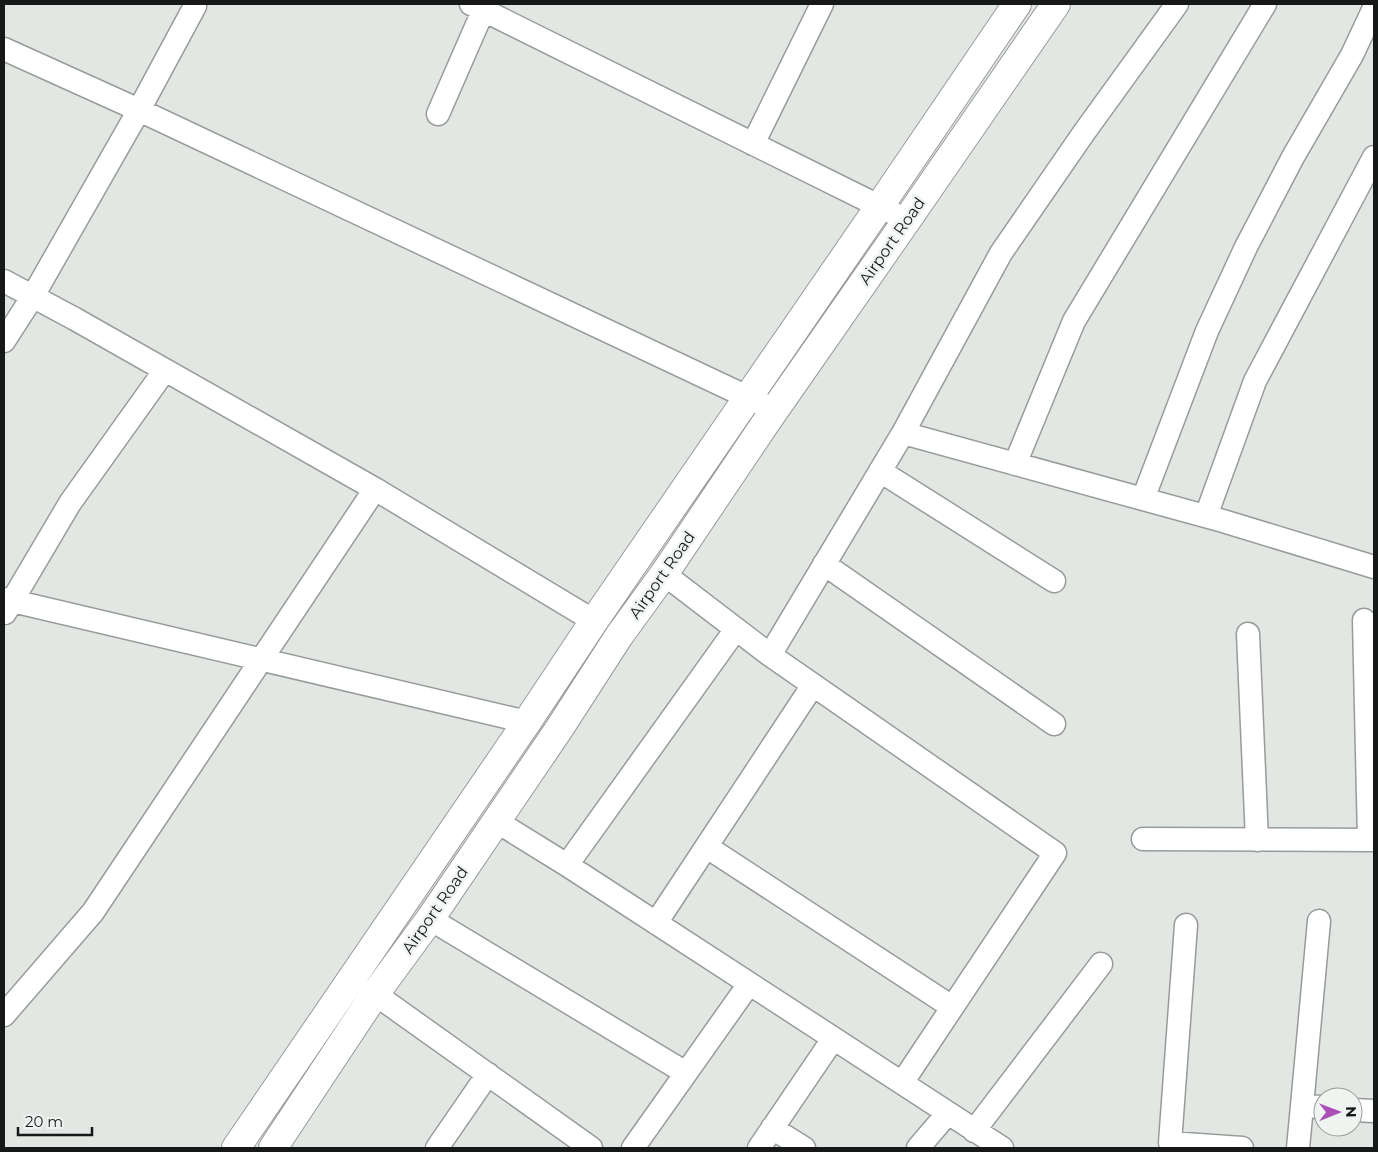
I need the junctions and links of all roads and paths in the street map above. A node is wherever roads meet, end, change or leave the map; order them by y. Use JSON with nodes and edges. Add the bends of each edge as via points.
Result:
{"nodes":[{"id":1,"x":822,"y":4,"type":"edge"},
{"id":2,"x":1017,"y":4,"type":"edge"},
{"id":3,"x":1056,"y":4,"type":"edge"},
{"id":4,"x":1177,"y":4,"type":"edge"},
{"id":5,"x":1264,"y":4,"type":"edge"},
{"id":6,"x":195,"y":6,"type":"dead end"},
{"id":7,"x":480,"y":6,"type":"edge"},
{"id":8,"x":1374,"y":8,"type":"edge"},
{"id":9,"x":4,"y":49,"type":"edge"},
{"id":10,"x":139,"y":110,"type":"junction"},
{"id":11,"x":438,"y":114,"type":"dead end"},
{"id":12,"x":753,"y":144,"type":"junction"},
{"id":13,"x":1374,"y":157,"type":"edge"},
{"id":14,"x":879,"y":207,"type":"junction"},
{"id":15,"x":907,"y":220,"type":"junction"},
{"id":16,"x":4,"y":281,"type":"edge"},
{"id":17,"x":33,"y":296,"type":"junction"},
{"id":18,"x":4,"y":341,"type":"edge"},
{"id":19,"x":165,"y":370,"type":"junction"},
{"id":20,"x":748,"y":397,"type":"junction"},
{"id":21,"x":775,"y":410,"type":"junction"},
{"id":22,"x":903,"y":433,"type":"junction"},
{"id":23,"x":1015,"y":464,"type":"junction"},
{"id":24,"x":880,"y":471,"type":"junction"},
{"id":25,"x":375,"y":488,"type":"junction"},
{"id":26,"x":1143,"y":499,"type":"junction"},
{"id":27,"x":1206,"y":516,"type":"junction"},
{"id":28,"x":824,"y":564,"type":"junction"},
{"id":29,"x":1373,"y":564,"type":"edge"},
{"id":30,"x":664,"y":574,"type":"junction"},
{"id":31,"x":1054,"y":581,"type":"dead end"},
{"id":32,"x":6,"y":605,"type":"edge"},
{"id":33,"x":1364,"y":620,"type":"dead end"},
{"id":34,"x":594,"y":621,"type":"junction"},
{"id":35,"x":736,"y":629,"type":"junction"},
{"id":36,"x":1248,"y":634,"type":"dead end"},
{"id":37,"x":770,"y":655,"type":"junction"},
{"id":38,"x":262,"y":659,"type":"junction"},
{"id":39,"x":814,"y":685,"type":"junction"},
{"id":40,"x":527,"y":722,"type":"junction"},
{"id":41,"x":1054,"y":724,"type":"dead end"},
{"id":42,"x":496,"y":821,"type":"junction"},
{"id":43,"x":1143,"y":838,"type":"dead end"},
{"id":44,"x":1257,"y":840,"type":"junction"},
{"id":45,"x":1372,"y":840,"type":"edge"},
{"id":46,"x":707,"y":847,"type":"junction"},
{"id":47,"x":567,"y":865,"type":"junction"},
{"id":48,"x":430,"y":920,"type":"junction"},
{"id":49,"x":1319,"y":922,"type":"dead end"},
{"id":50,"x":656,"y":923,"type":"junction"},
{"id":51,"x":1186,"y":925,"type":"dead end"},
{"id":52,"x":1101,"y":964,"type":"dead end"},
{"id":53,"x":749,"y":984,"type":"junction"},
{"id":54,"x":375,"y":994,"type":"junction"},
{"id":55,"x":952,"y":1007,"type":"junction"},
{"id":56,"x":4,"y":1014,"type":"edge"},
{"id":57,"x":834,"y":1039,"type":"junction"},
{"id":58,"x":686,"y":1073,"type":"junction"},
{"id":59,"x":488,"y":1074,"type":"junction"},
{"id":60,"x":902,"y":1083,"type":"junction"},
{"id":61,"x":1312,"y":1106,"type":"edge"},
{"id":62,"x":948,"y":1113,"type":"junction"},
{"id":63,"x":772,"y":1128,"type":"junction"},
{"id":64,"x":974,"y":1131,"type":"junction"},
{"id":65,"x":566,"y":1141,"type":"edge"},
{"id":66,"x":236,"y":1148,"type":"edge"},
{"id":67,"x":273,"y":1148,"type":"edge"},
{"id":68,"x":437,"y":1148,"type":"edge"},
{"id":69,"x":591,"y":1148,"type":"edge"},
{"id":70,"x":633,"y":1148,"type":"edge"},
{"id":71,"x":759,"y":1148,"type":"edge"},
{"id":72,"x":804,"y":1148,"type":"edge"},
{"id":73,"x":918,"y":1148,"type":"edge"},
{"id":74,"x":1002,"y":1148,"type":"edge"},
{"id":75,"x":1242,"y":1148,"type":"edge"},
{"id":76,"x":1298,"y":1148,"type":"edge"}],
"edges":[{"from":1,"to":12,"type":"street"},
{"from":2,"to":14,"type":"highway","name":"Airport Road"},
{"from":3,"to":15,"type":"highway","name":"Airport Road"},
{"from":4,"to":22,"type":"street","via":[[1002,253]]},
{"from":5,"to":23,"type":"street","via":[[1074,321]]},
{"from":6,"to":10,"type":"street"},
{"from":7,"to":11,"type":"street"},
{"from":7,"to":12,"type":"street"},
{"from":8,"to":26,"type":"street","via":[[1352,55],[1246,247],[1207,331]]},
{"from":9,"to":10,"type":"street"},
{"from":10,"to":17,"type":"street"},
{"from":10,"to":20,"type":"street"},
{"from":12,"to":14,"type":"street"},
{"from":13,"to":27,"type":"street","via":[[1255,381]]},
{"from":14,"to":15,"type":"street"},
{"from":14,"to":20,"type":"highway","name":"Airport Road"},
{"from":15,"to":21,"type":"highway","name":"Airport Road"},
{"from":16,"to":17,"type":"street"},
{"from":17,"to":18,"type":"street"},
{"from":17,"to":19,"type":"street"},
{"from":19,"to":25,"type":"street"},
{"from":19,"to":32,"type":"street","via":[[70,503]]},
{"from":20,"to":21,"type":"street"},
{"from":20,"to":34,"type":"highway","name":"Airport Road"},
{"from":21,"to":30,"type":"highway","name":"Airport Road"},
{"from":22,"to":23,"type":"street"},
{"from":22,"to":24,"type":"street"},
{"from":23,"to":26,"type":"street"},
{"from":24,"to":28,"type":"street"},
{"from":24,"to":31,"type":"street"},
{"from":25,"to":34,"type":"street"},
{"from":25,"to":38,"type":"street"},
{"from":26,"to":27,"type":"street"},
{"from":27,"to":29,"type":"street"},
{"from":28,"to":37,"type":"street"},
{"from":28,"to":41,"type":"street"},
{"from":30,"to":35,"type":"street"},
{"from":30,"to":42,"type":"highway","name":"Airport Road"},
{"from":32,"to":38,"type":"street"},
{"from":33,"to":45,"type":"street"},
{"from":34,"to":40,"type":"highway","name":"Airport Road"},
{"from":35,"to":37,"type":"street"},
{"from":35,"to":47,"type":"street"},
{"from":36,"to":44,"type":"street"},
{"from":37,"to":39,"type":"street"},
{"from":38,"to":40,"type":"street"},
{"from":38,"to":56,"type":"street","via":[[94,912]]},
{"from":39,"to":46,"type":"street"},
{"from":39,"to":55,"type":"street","via":[[1055,853]]},
{"from":40,"to":66,"type":"highway","name":"Airport Road"},
{"from":42,"to":47,"type":"street"},
{"from":42,"to":48,"type":"highway","name":"Airport Road"},
{"from":43,"to":44,"type":"street"},
{"from":44,"to":45,"type":"street"},
{"from":46,"to":50,"type":"street"},
{"from":46,"to":55,"type":"street"},
{"from":47,"to":50,"type":"street"},
{"from":48,"to":54,"type":"highway","name":"Airport Road"},
{"from":48,"to":58,"type":"street"},
{"from":49,"to":61,"type":"street"},
{"from":50,"to":53,"type":"street"},
{"from":51,"to":75,"type":"street","via":[[1170,1143]]},
{"from":52,"to":64,"type":"street"},
{"from":53,"to":57,"type":"street"},
{"from":53,"to":58,"type":"street"},
{"from":54,"to":59,"type":"street"},
{"from":54,"to":67,"type":"highway","name":"Airport Road"},
{"from":55,"to":60,"type":"street"},
{"from":57,"to":60,"type":"street"},
{"from":57,"to":63,"type":"street"},
{"from":58,"to":70,"type":"street"},
{"from":59,"to":65,"type":"street"},
{"from":59,"to":68,"type":"street"},
{"from":60,"to":62,"type":"street"},
{"from":61,"to":76,"type":"street"},
{"from":62,"to":64,"type":"street"},
{"from":62,"to":73,"type":"street"},
{"from":63,"to":71,"type":"street"},
{"from":63,"to":72,"type":"street"},
{"from":64,"to":74,"type":"street"},
{"from":65,"to":69,"type":"street"}]}
